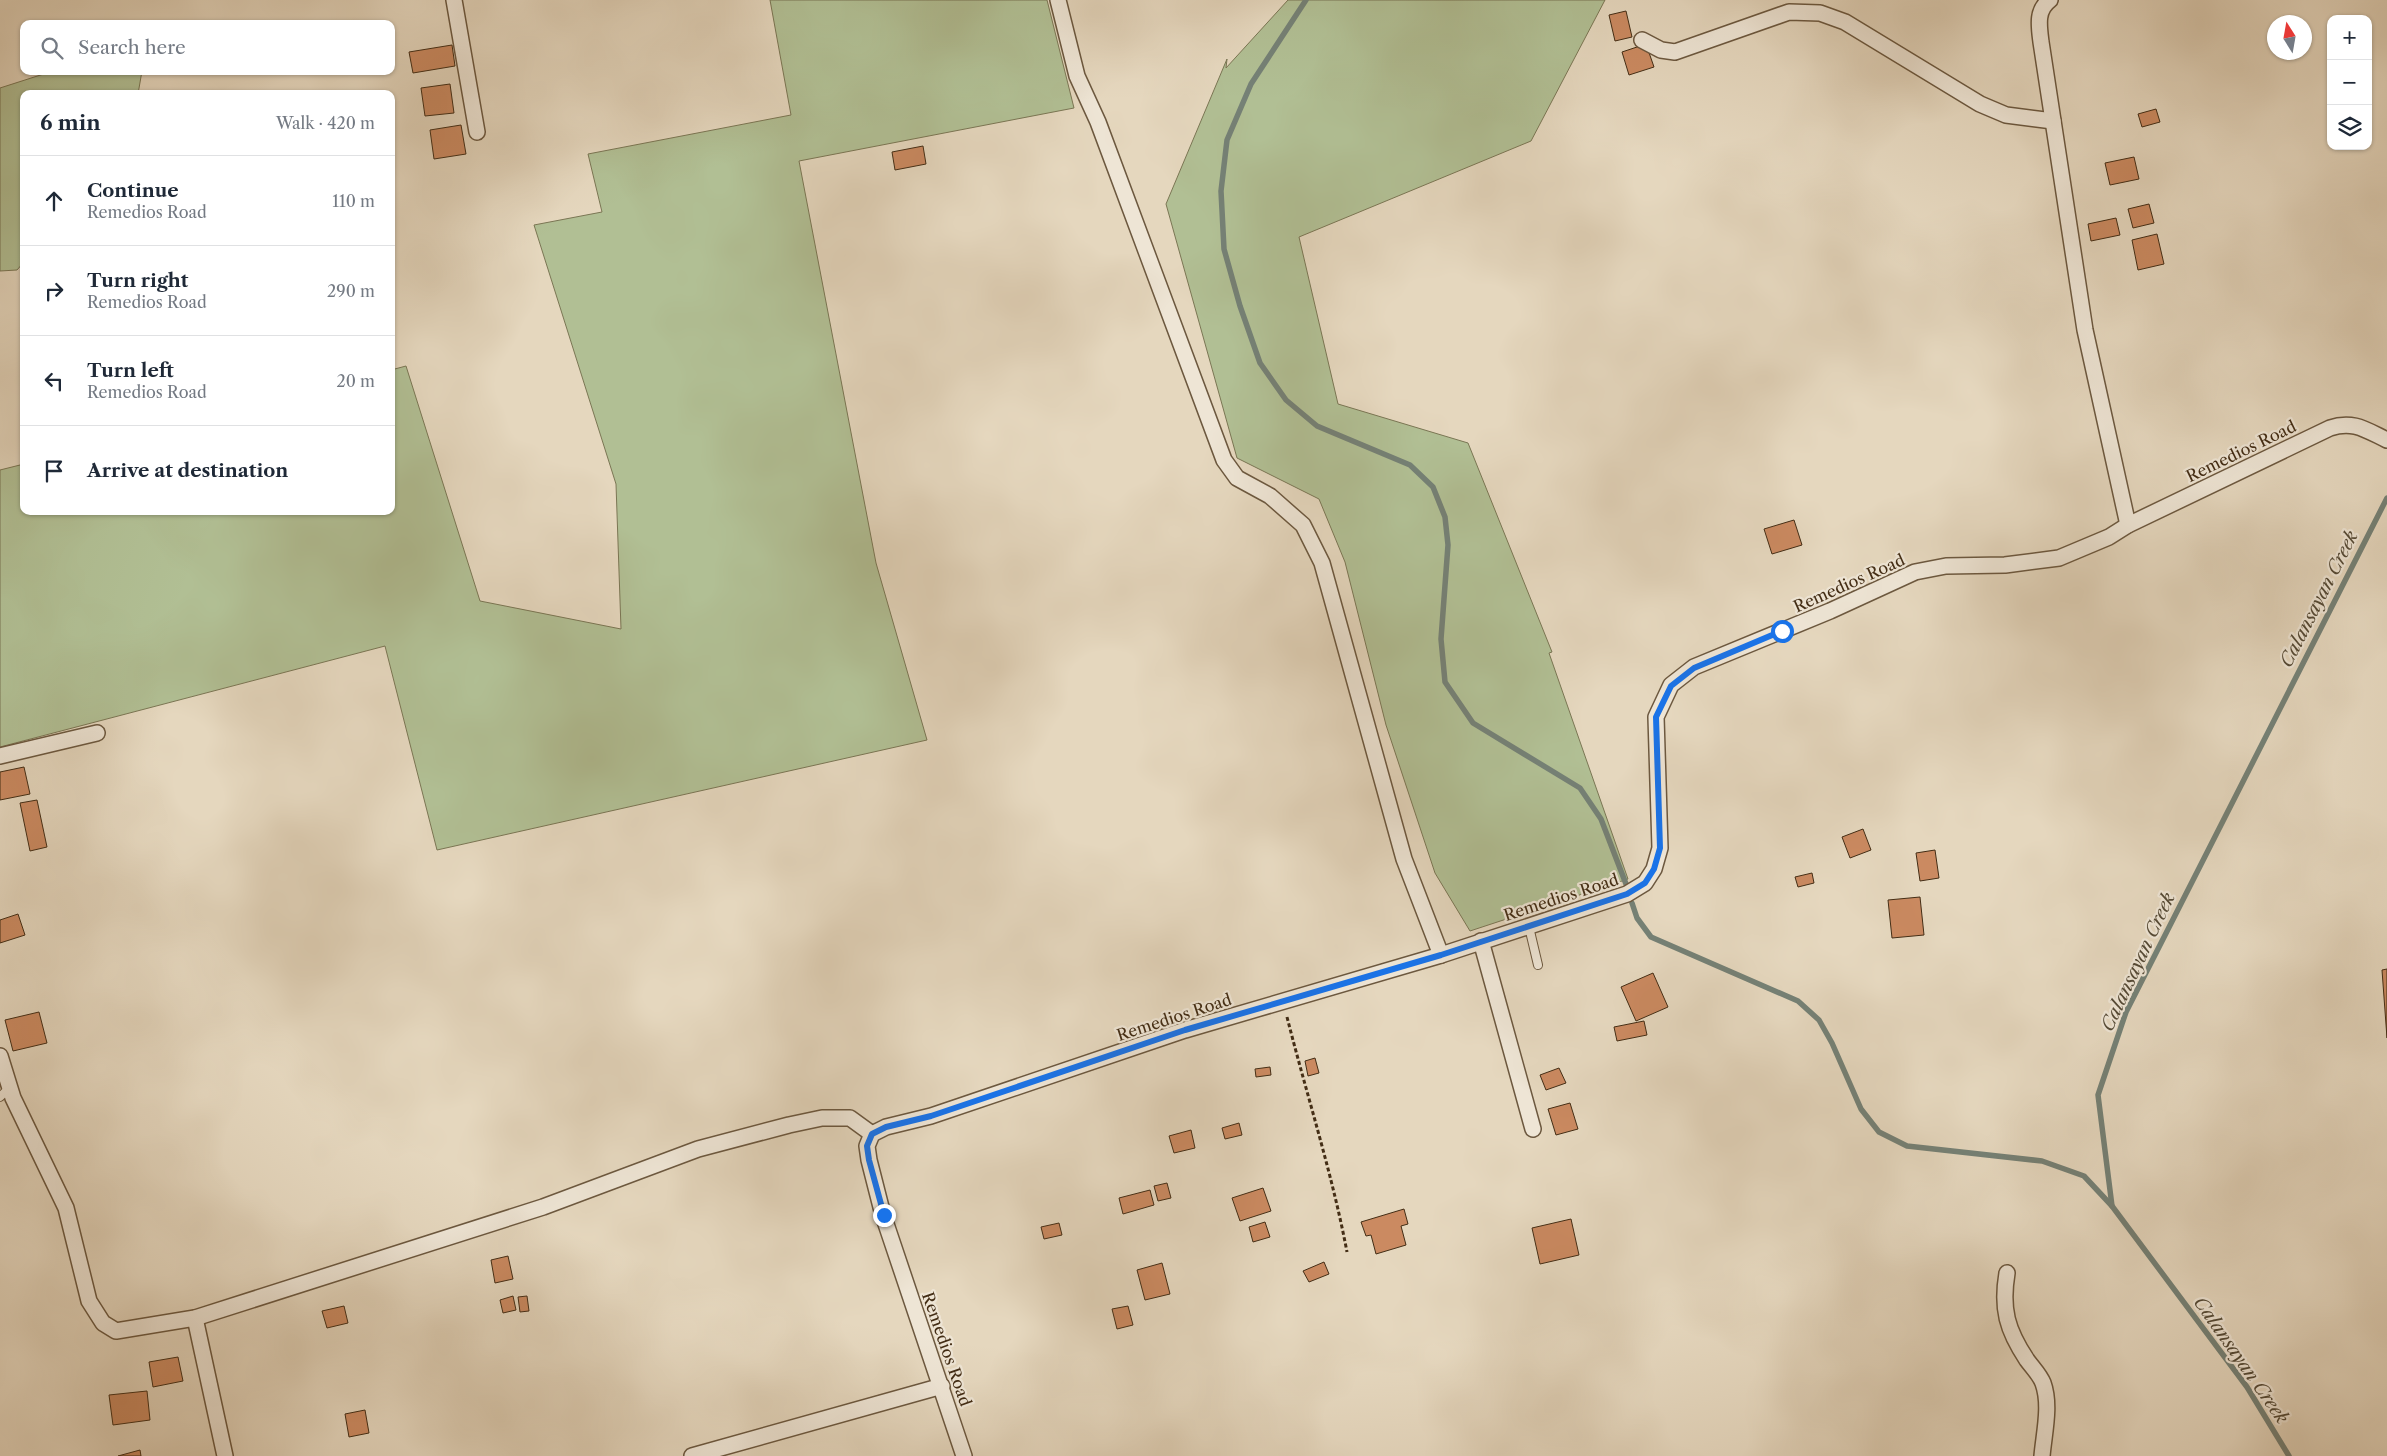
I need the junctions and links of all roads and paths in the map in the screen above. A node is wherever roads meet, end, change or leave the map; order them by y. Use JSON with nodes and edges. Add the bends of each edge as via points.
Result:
{"nodes":[{"id":1,"x":454,"y":0,"type":"edge"},
{"id":2,"x":1058,"y":0,"type":"edge"},
{"id":3,"x":2050,"y":0,"type":"edge"},
{"id":4,"x":1642,"y":40,"type":"dead end"},
{"id":5,"x":2053,"y":121,"type":"junction"},
{"id":6,"x":477,"y":132,"type":"dead end"},
{"id":7,"x":2387,"y":440,"type":"edge"},
{"id":8,"x":2128,"y":525,"type":"junction"},
{"id":9,"x":97,"y":733,"type":"dead end"},
{"id":10,"x":0,"y":756,"type":"edge"},
{"id":11,"x":1529,"y":927,"type":"junction"},
{"id":12,"x":1480,"y":941,"type":"junction"},
{"id":13,"x":1441,"y":955,"type":"junction"},
{"id":14,"x":1538,"y":965,"type":"dead end"},
{"id":15,"x":1283,"y":1002,"type":"junction"},
{"id":16,"x":0,"y":1056,"type":"edge"},
{"id":17,"x":5,"y":1092,"type":"edge"},
{"id":18,"x":1533,"y":1129,"type":"dead end"},
{"id":19,"x":872,"y":1134,"type":"junction"},
{"id":20,"x":1347,"y":1252,"type":"dead end"},
{"id":21,"x":2007,"y":1273,"type":"dead end"},
{"id":22,"x":195,"y":1318,"type":"junction"},
{"id":23,"x":942,"y":1386,"type":"junction"},
{"id":24,"x":225,"y":1456,"type":"edge"},
{"id":25,"x":692,"y":1456,"type":"edge"},
{"id":26,"x":964,"y":1456,"type":"edge"},
{"id":27,"x":2042,"y":1456,"type":"edge"}],
"edges":[{"from":1,"to":6,"type":"street"},
{"from":2,"to":13,"type":"street","via":[[1077,76],[1098,122],[1224,460],[1237,478],[1270,496],[1303,525],[1322,563],[1404,859]]},
{"from":3,"to":5,"type":"street","via":[[2043,5],[2039,20]]},
{"from":4,"to":5,"type":"street","via":[[1661,50],[1675,52],[1789,12],[1820,13],[1845,22],[1980,104],[2006,115]]},
{"from":5,"to":8,"type":"street","via":[[2085,330]]},
{"from":7,"to":8,"type":"street","name":"Remedios Road","via":[[2344,423]]},
{"from":8,"to":11,"type":"street","name":"Remedios Road","via":[[2109,537],[2059,558],[2005,565],[1946,566],[1915,572],[1694,668],[1671,686],[1656,717],[1660,848],[1654,869],[1645,883],[1627,894]]},
{"from":9,"to":10,"type":"street"},
{"from":11,"to":12,"type":"street","name":"Remedios Road"},
{"from":11,"to":14,"type":"lane"},
{"from":12,"to":13,"type":"street","name":"Remedios Road"},
{"from":12,"to":18,"type":"street"},
{"from":13,"to":15,"type":"street","name":"Remedios Road"},
{"from":15,"to":19,"type":"street","name":"Remedios Road","via":[[1185,1030]]},
{"from":15,"to":20,"type":"path","via":[[1337,1202]]},
{"from":16,"to":17,"type":"street"},
{"from":17,"to":22,"type":"street","via":[[66,1208],[89,1301],[103,1324],[116,1331]]},
{"from":19,"to":22,"type":"street","via":[[850,1118],[822,1118],[707,1146],[544,1208]]},
{"from":19,"to":23,"type":"street","name":"Remedios Road","via":[[867,1146],[869,1160],[884,1215]]},
{"from":21,"to":27,"type":"street","via":[[2003,1297],[2009,1326],[2043,1383],[2047,1408]]},
{"from":22,"to":24,"type":"street"},
{"from":23,"to":25,"type":"street"},
{"from":23,"to":26,"type":"street","name":"Remedios Road"}]}
